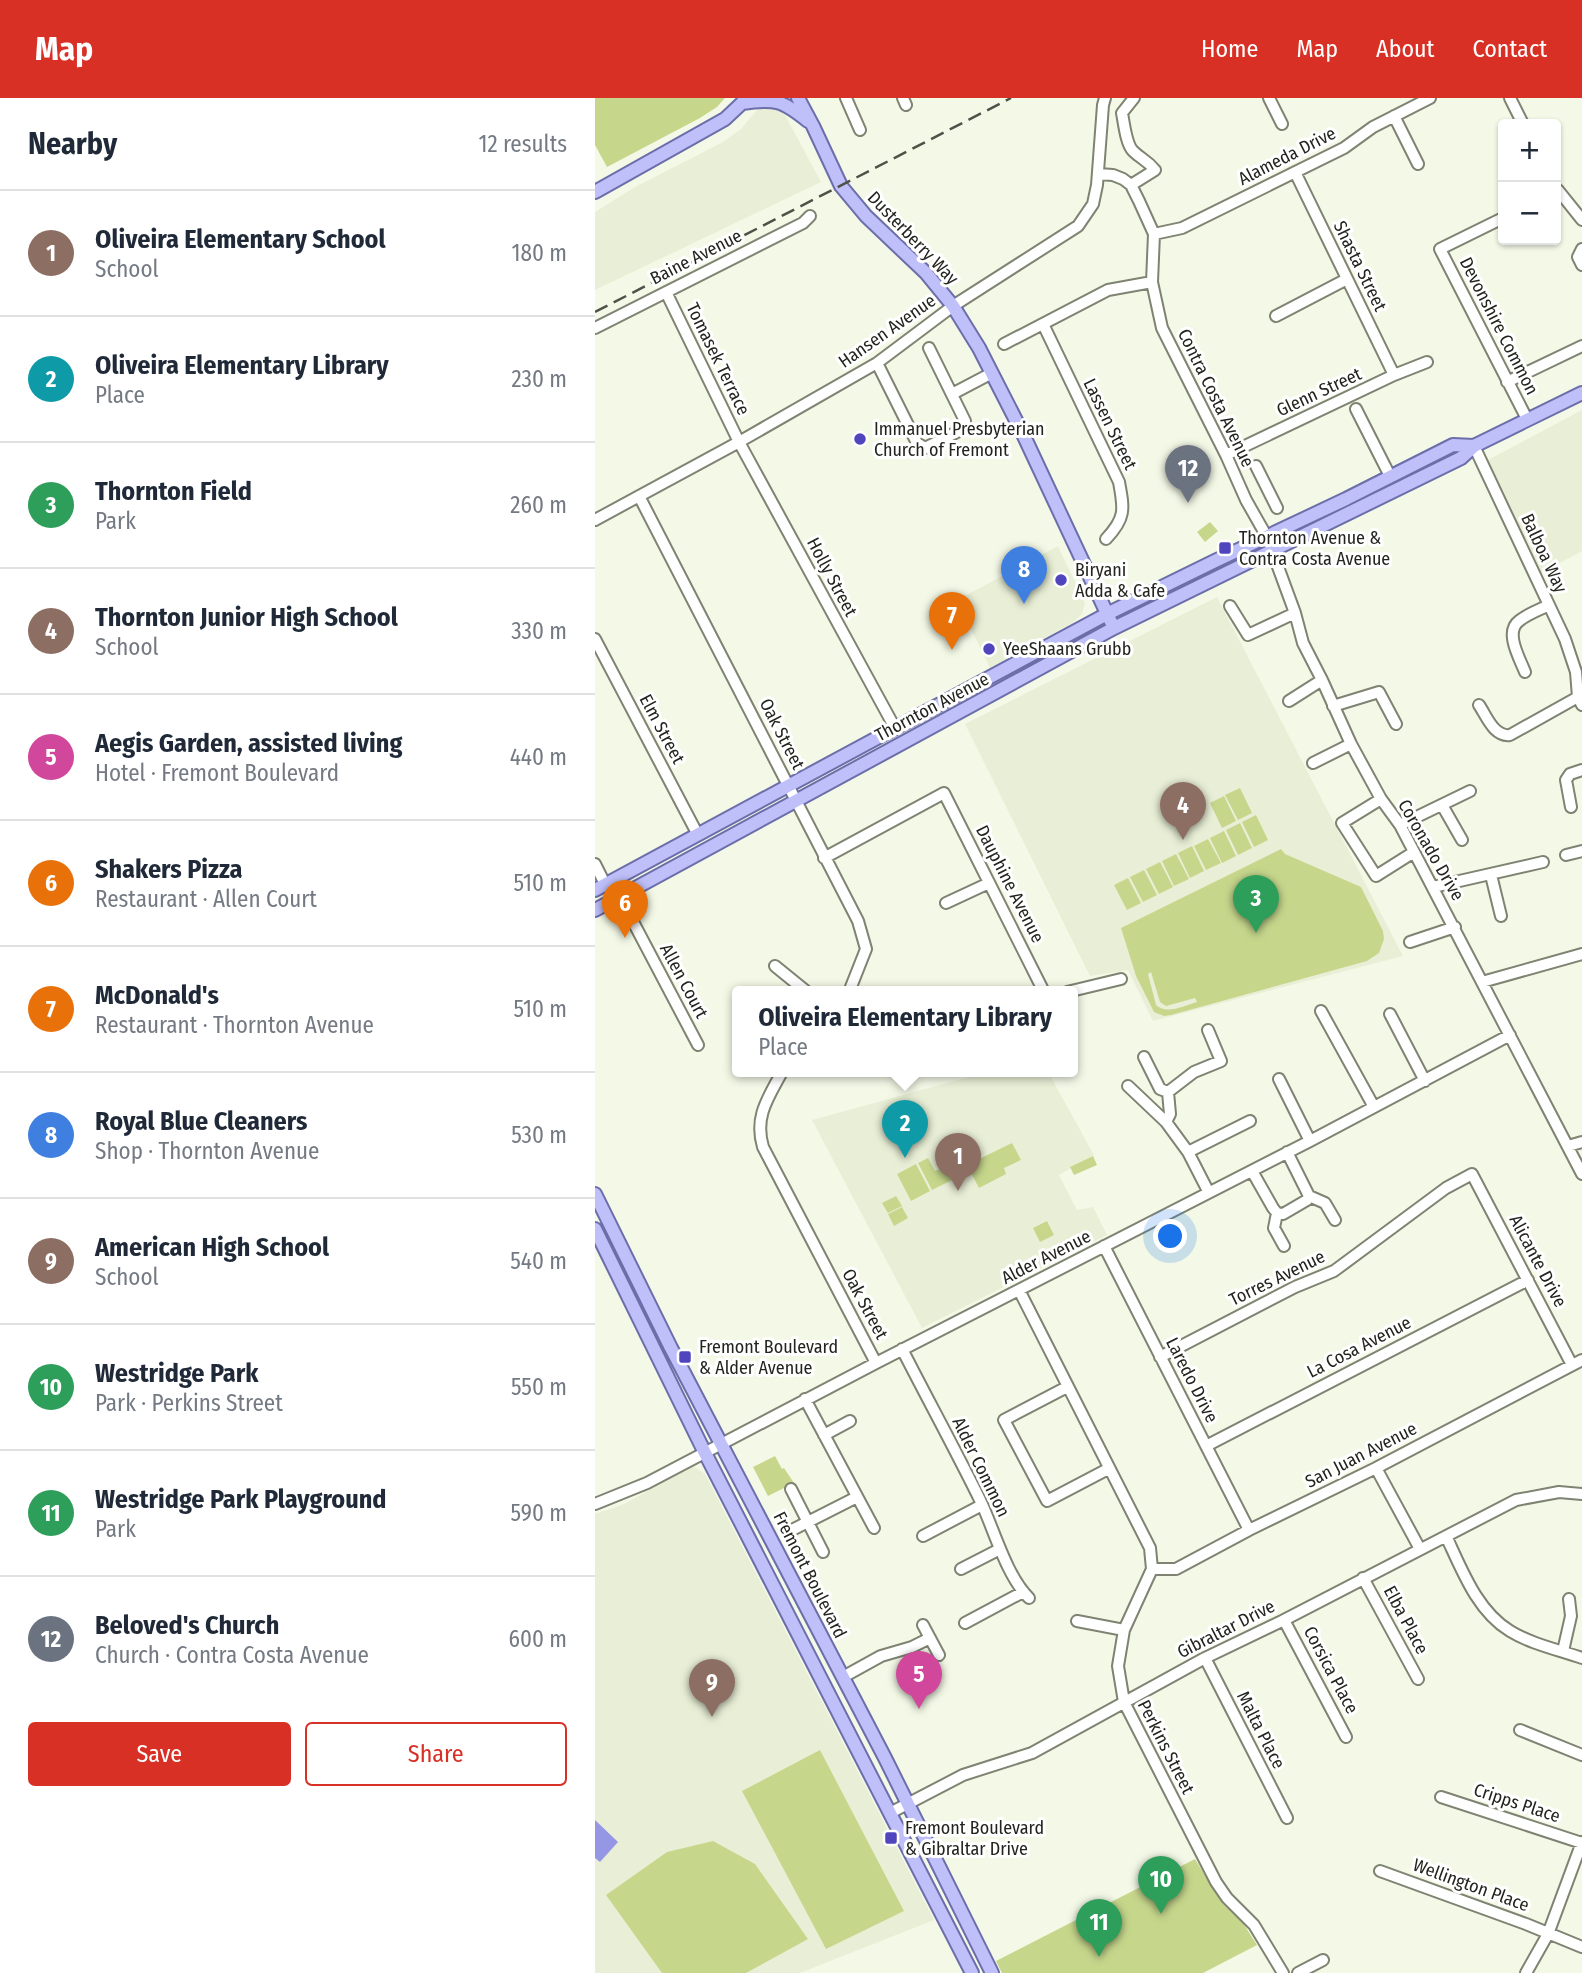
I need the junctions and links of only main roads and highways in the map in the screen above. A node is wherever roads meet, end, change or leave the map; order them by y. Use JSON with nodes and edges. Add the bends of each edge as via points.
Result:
{"nodes":[{"id":1,"x":798,"y":98,"type":"edge"},
{"id":2,"x":744,"y":101,"type":"edge"},
{"id":3,"x":813,"y":126,"type":"junction"},
{"id":4,"x":595,"y":192,"type":"edge"},
{"id":5,"x":1582,"y":393,"type":"edge"},
{"id":6,"x":1474,"y":446,"type":"junction"},
{"id":7,"x":1107,"y":614,"type":"junction"},
{"id":8,"x":1114,"y":628,"type":"junction"},
{"id":9,"x":600,"y":887,"type":"edge"},
{"id":10,"x":595,"y":910,"type":"edge"},
{"id":11,"x":595,"y":1194,"type":"edge"},
{"id":12,"x":595,"y":1229,"type":"edge"},
{"id":13,"x":972,"y":1973,"type":"edge"},
{"id":14,"x":992,"y":1973,"type":"edge"}],
"edges":[{"from":1,"to":3,"type":"main road","name":"Dusterberry Way"},
{"from":2,"to":3,"type":"main road","via":[[775,99]]},
{"from":2,"to":4,"type":"main road","via":[[725,119]]},
{"from":3,"to":7,"type":"main road","name":"Dusterberry Way","via":[[841,186],[926,273],[979,348]]},
{"from":5,"to":6,"type":"main road","name":"Thornton Avenue"},
{"from":6,"to":7,"type":"main road","name":"Thornton Avenue","via":[[1453,445]]},
{"from":6,"to":8,"type":"main road","name":"Thornton Avenue","via":[[1461,458]]},
{"from":7,"to":8,"type":"main road","name":"Dusterberry Way"},
{"from":7,"to":9,"type":"main road","name":"Thornton Avenue"},
{"from":8,"to":10,"type":"main road","name":"Thornton Avenue"},
{"from":11,"to":14,"type":"main road","name":"Fremont Boulevard"},
{"from":12,"to":13,"type":"main road"}]}
